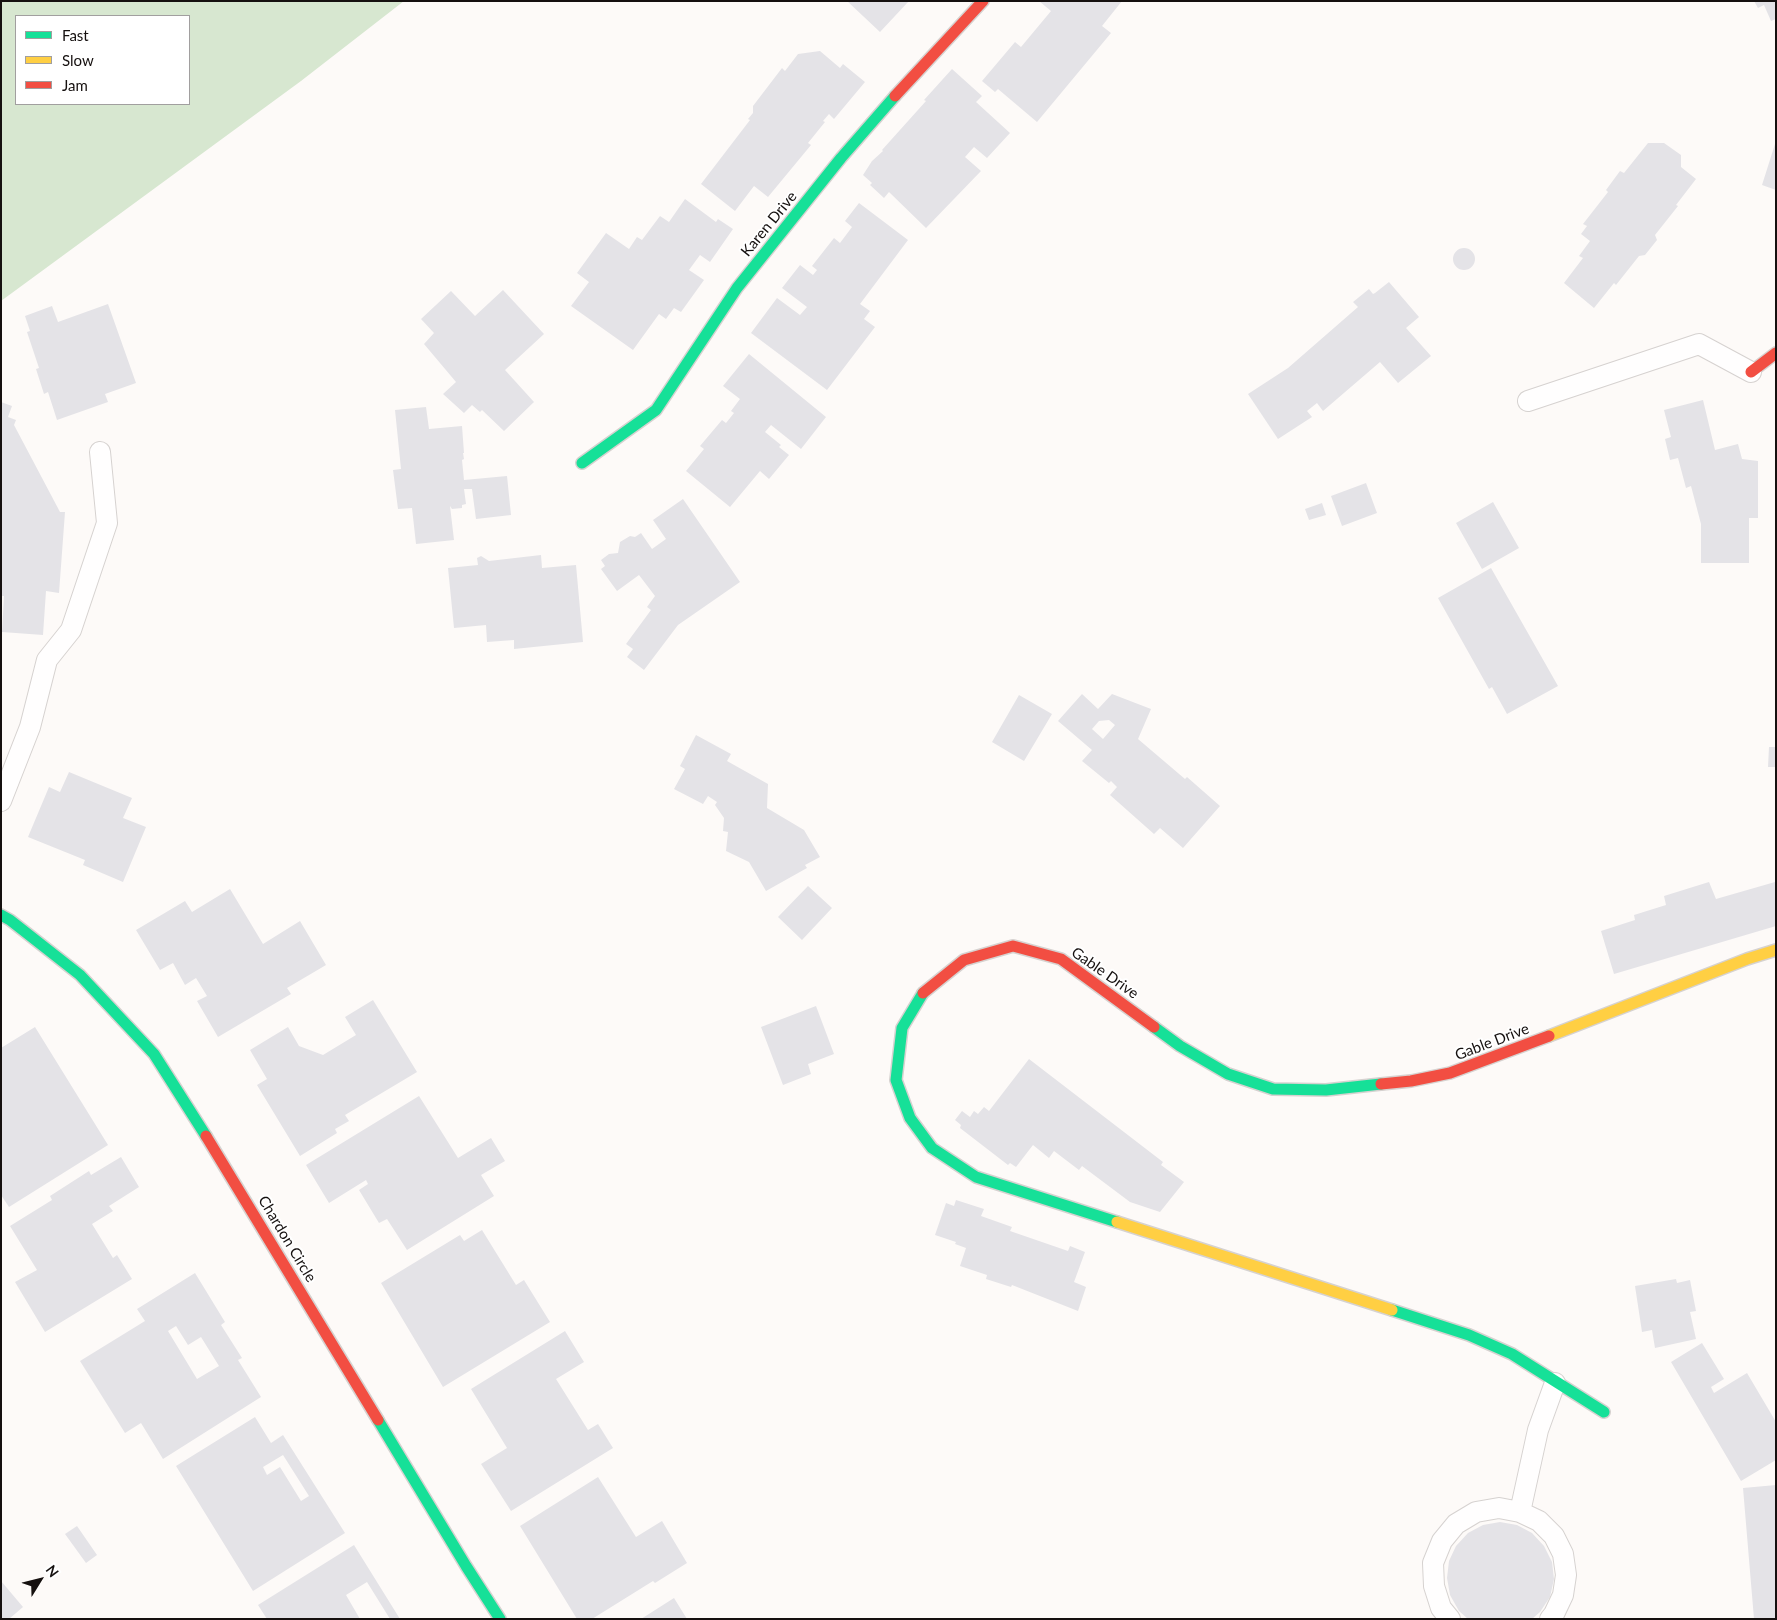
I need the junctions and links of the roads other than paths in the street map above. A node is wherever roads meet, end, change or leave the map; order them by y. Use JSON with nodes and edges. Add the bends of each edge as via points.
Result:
{"nodes":[{"id":1,"x":983,"y":1,"type":"edge"},
{"id":2,"x":1776,"y":352,"type":"edge"},
{"id":3,"x":1751,"y":372,"type":"joint"},
{"id":4,"x":1528,"y":401,"type":"dead end"},
{"id":5,"x":100,"y":452,"type":"dead end"},
{"id":6,"x":582,"y":464,"type":"dead end"},
{"id":7,"x":1,"y":801,"type":"edge"},
{"id":8,"x":1,"y":915,"type":"edge"},
{"id":9,"x":1776,"y":950,"type":"edge"},
{"id":10,"x":1555,"y":1383,"type":"junction"},
{"id":11,"x":1604,"y":1412,"type":"dead end"},
{"id":12,"x":1520,"y":1512,"type":"junction"},
{"id":13,"x":500,"y":1619,"type":"edge"},
{"id":14,"x":1450,"y":1619,"type":"edge"},
{"id":15,"x":1550,"y":1619,"type":"edge"}],
"edges":[{"from":1,"to":6,"type":"street","name":"Karen Drive","via":[[897,93],[810,196],[737,288],[656,410]]},
{"from":2,"to":3,"type":"street"},
{"from":3,"to":4,"type":"lane","via":[[1699,344]]},
{"from":5,"to":7,"type":"lane","via":[[107,523],[70,630],[47,660],[30,727]]},
{"from":8,"to":13,"type":"street","name":"Chardon Circle","via":[[80,975],[154,1054],[219,1155]]},
{"from":9,"to":10,"type":"street","name":"Gable Drive","via":[[1450,1073],[1411,1081],[1326,1090],[1273,1088],[1228,1074],[1180,1046],[1062,959],[1014,946],[964,960],[924,992],[902,1028],[896,1080],[910,1118],[932,1148],[976,1176],[1469,1335],[1512,1354]]},
{"from":10,"to":11,"type":"street","name":"Gable Drive"},
{"from":10,"to":12,"type":"lane","via":[[1538,1430]]},
{"from":12,"to":14,"type":"lane","via":[[1499,1508],[1476,1512],[1456,1524],[1442,1541],[1433,1563],[1434,1586],[1441,1608]]},
{"from":12,"to":15,"type":"lane","via":[[1539,1521],[1554,1536],[1563,1554],[1566,1575],[1563,1595]]}]}
